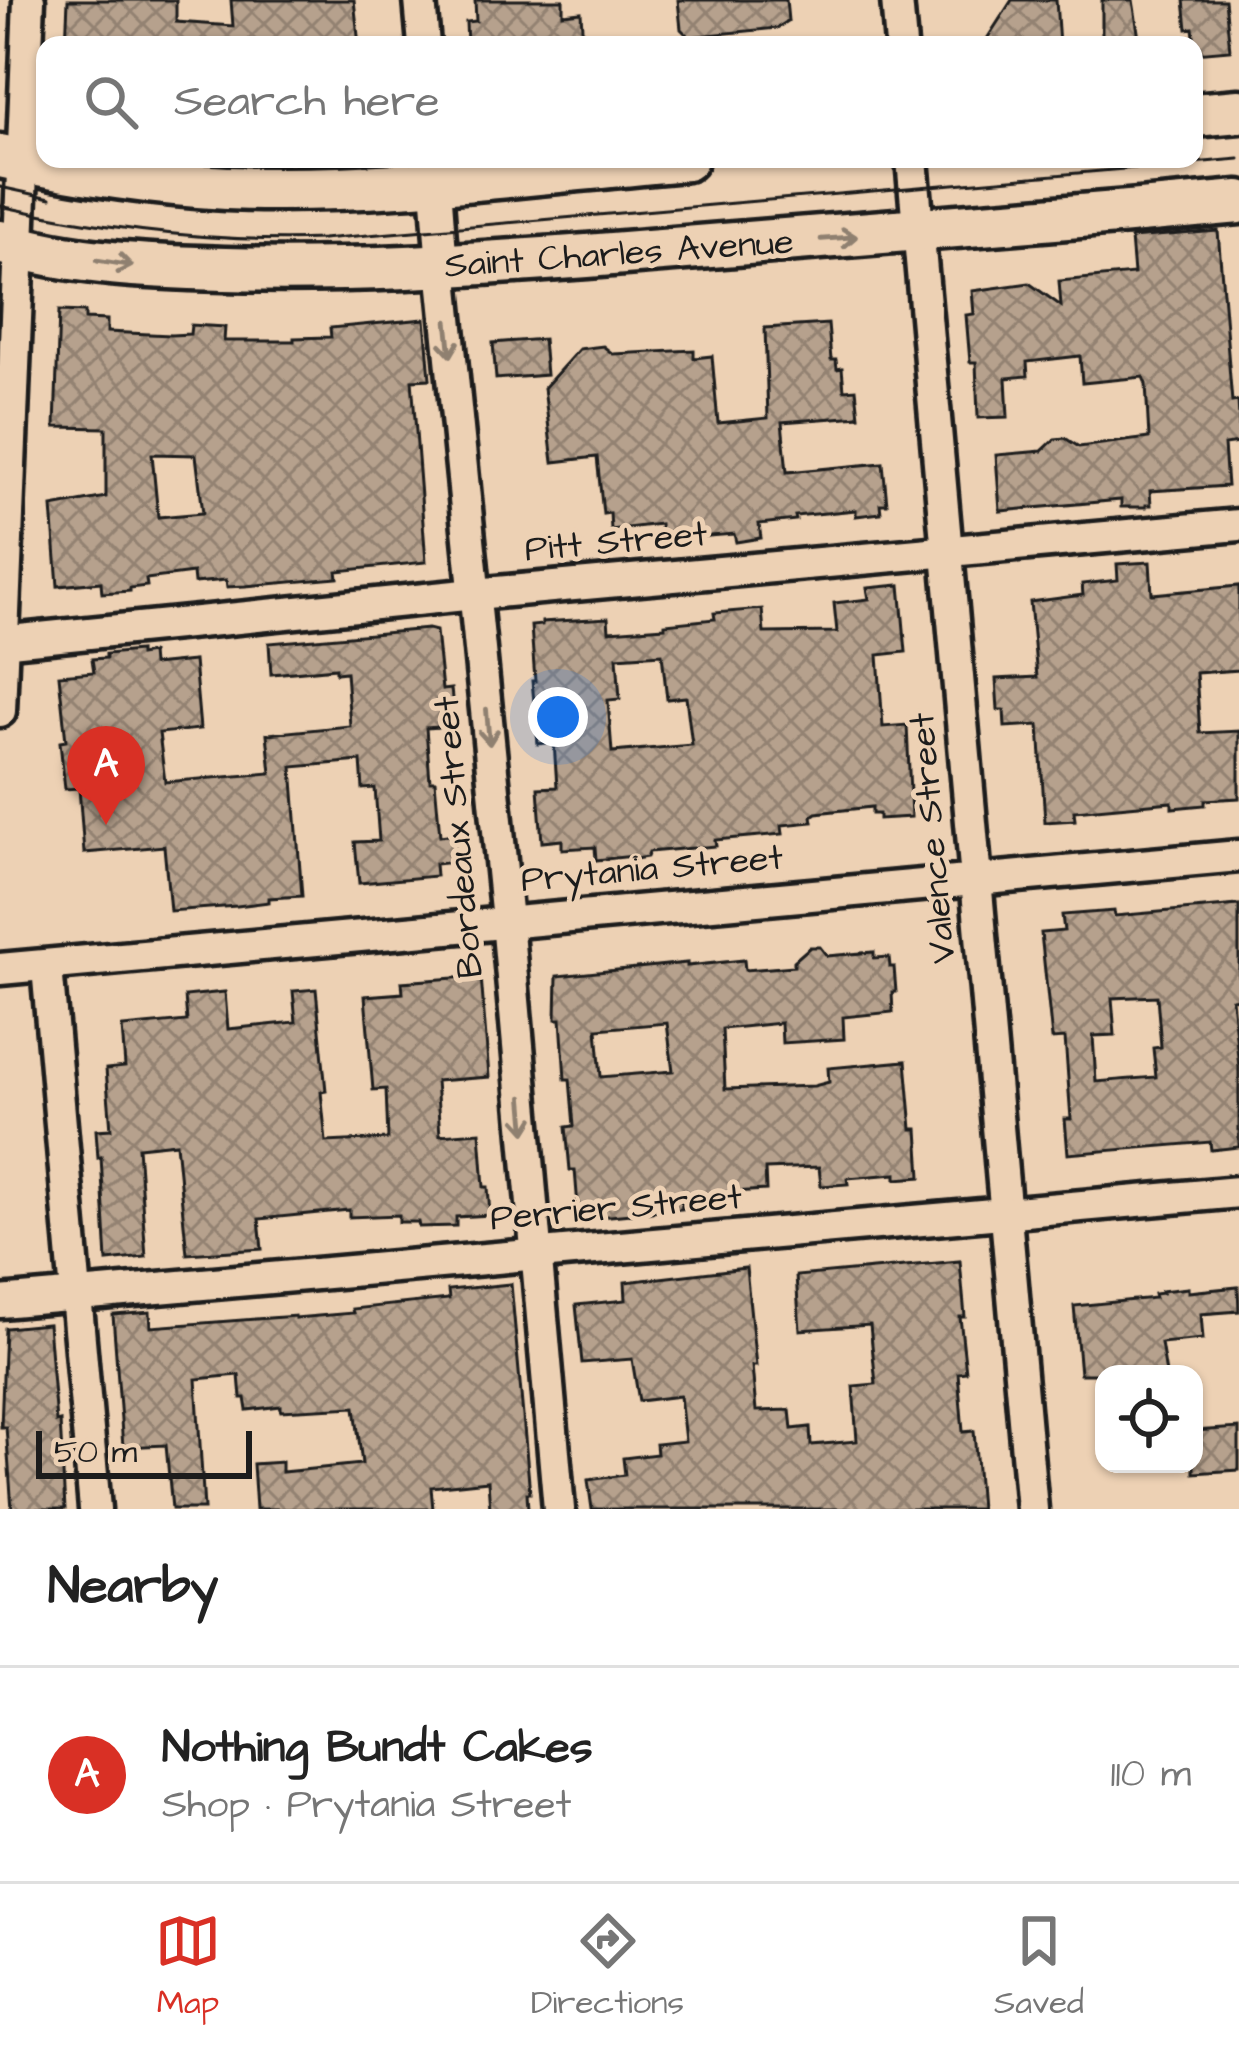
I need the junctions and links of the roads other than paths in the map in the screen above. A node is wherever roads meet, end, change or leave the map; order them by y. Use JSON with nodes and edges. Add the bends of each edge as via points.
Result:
{"nodes":[{"id":1,"x":29,"y":0,"type":"edge"},
{"id":2,"x":420,"y":0,"type":"edge"},
{"id":3,"x":897,"y":0,"type":"edge"},
{"id":4,"x":423,"y":36,"type":"edge"},
{"id":5,"x":900,"y":36,"type":"edge"},
{"id":6,"x":1239,"y":111,"type":"edge"},
{"id":7,"x":1203,"y":114,"type":"edge"},
{"id":8,"x":11,"y":158,"type":"edge"},
{"id":9,"x":69,"y":168,"type":"edge"},
{"id":10,"x":481,"y":168,"type":"edge"},
{"id":11,"x":913,"y":168,"type":"edge"},
{"id":12,"x":435,"y":170,"type":"edge"},
{"id":13,"x":1239,"y":202,"type":"edge"},
{"id":14,"x":918,"y":232,"type":"junction"},
{"id":15,"x":10,"y":245,"type":"edge"},
{"id":16,"x":442,"y":267,"type":"junction"},
{"id":17,"x":1239,"y":525,"type":"edge"},
{"id":18,"x":946,"y":551,"type":"junction"},
{"id":19,"x":476,"y":594,"type":"junction"},
{"id":20,"x":2,"y":642,"type":"edge"},
{"id":21,"x":0,"y":711,"type":"edge"},
{"id":22,"x":1239,"y":856,"type":"edge"},
{"id":23,"x":976,"y":880,"type":"junction"},
{"id":24,"x":507,"y":921,"type":"junction"},
{"id":25,"x":47,"y":967,"type":"junction"},
{"id":26,"x":0,"y":969,"type":"edge"},
{"id":27,"x":1239,"y":1192,"type":"edge"},
{"id":28,"x":1006,"y":1213,"type":"junction"},
{"id":29,"x":536,"y":1254,"type":"junction"},
{"id":30,"x":76,"y":1294,"type":"junction"},
{"id":31,"x":0,"y":1302,"type":"edge"},
{"id":32,"x":95,"y":1509,"type":"edge"},
{"id":33,"x":559,"y":1509,"type":"edge"},
{"id":34,"x":1032,"y":1509,"type":"edge"}],
"edges":[{"from":1,"to":8,"type":"street"},
{"from":2,"to":4,"type":"street"},
{"from":3,"to":5,"type":"street"},
{"from":6,"to":7,"type":"main road"},
{"from":8,"to":15,"type":"street"},
{"from":9,"to":12,"type":"main road","via":[[226,188],[327,188]]},
{"from":10,"to":12,"type":"main road"},
{"from":11,"to":14,"type":"street","name":"Valence Street"},
{"from":12,"to":16,"type":"street","name":"Bordeaux Street"},
{"from":13,"to":14,"type":"main road","name":"Saint Charles Avenue"},
{"from":16,"to":14,"type":"main road","name":"Saint Charles Avenue","one_way":true},
{"from":14,"to":18,"type":"street","name":"Valence Street"},
{"from":15,"to":16,"type":"main road","name":"Saint Charles Avenue","one_way":true,"via":[[134,266]]},
{"from":15,"to":20,"type":"street"},
{"from":16,"to":19,"type":"street","name":"Bordeaux Street","one_way":true},
{"from":17,"to":18,"type":"street","name":"Pitt Street"},
{"from":18,"to":19,"type":"street","name":"Pitt Street"},
{"from":18,"to":23,"type":"street","name":"Valence Street"},
{"from":19,"to":20,"type":"street","name":"Pitt Street"},
{"from":19,"to":24,"type":"street","name":"Bordeaux Street","one_way":true},
{"from":20,"to":21,"type":"street"},
{"from":22,"to":23,"type":"street","name":"Prytania Street"},
{"from":23,"to":24,"type":"street","name":"Prytania Street"},
{"from":23,"to":28,"type":"street","name":"Valence Street"},
{"from":24,"to":25,"type":"street","name":"Prytania Street"},
{"from":24,"to":29,"type":"street","name":"Bordeaux Street","one_way":true},
{"from":25,"to":26,"type":"street","name":"Prytania Street"},
{"from":25,"to":30,"type":"street"},
{"from":27,"to":28,"type":"street","name":"Perrier Street"},
{"from":28,"to":29,"type":"street","name":"Perrier Street"},
{"from":28,"to":34,"type":"street","name":"Valence Street"},
{"from":29,"to":30,"type":"street","name":"Perrier Street"},
{"from":29,"to":33,"type":"street","name":"Bordeaux Street"},
{"from":30,"to":31,"type":"street","name":"Perrier Street"},
{"from":30,"to":32,"type":"street"}]}
